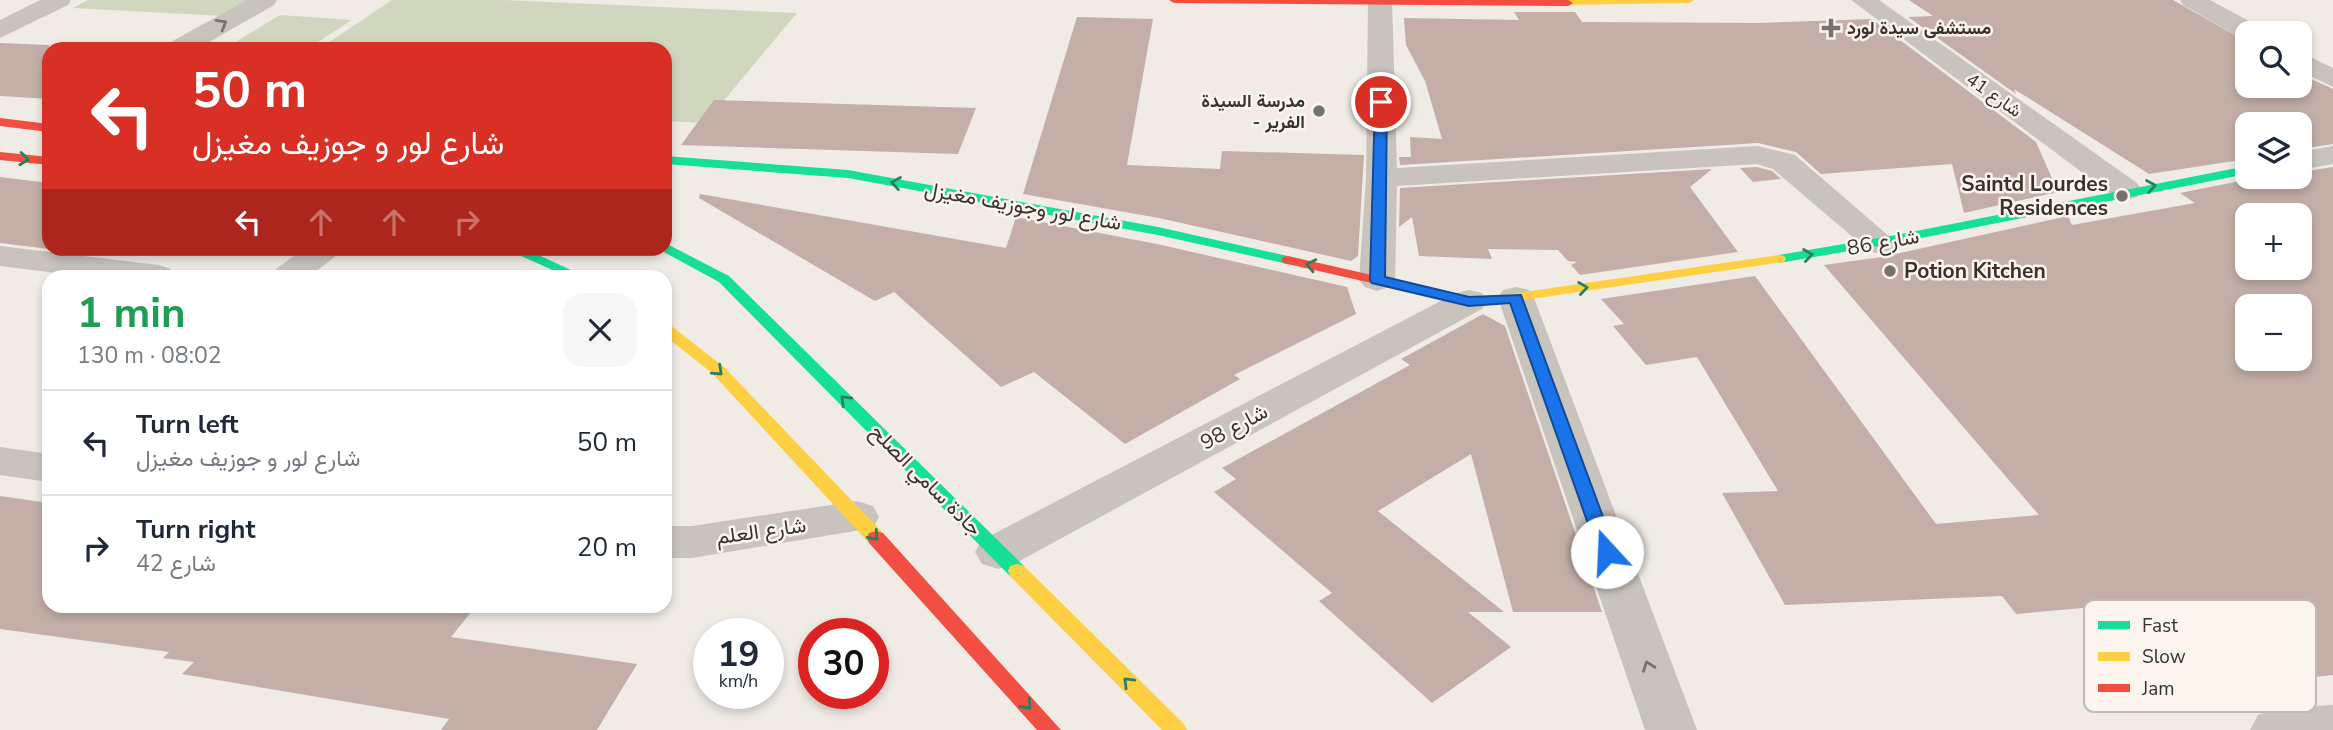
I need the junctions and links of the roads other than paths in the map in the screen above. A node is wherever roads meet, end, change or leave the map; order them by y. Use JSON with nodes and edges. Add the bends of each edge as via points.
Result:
{"nodes":[{"id":1,"x":60,"y":0,"type":"edge"},
{"id":2,"x":265,"y":0,"type":"edge"},
{"id":3,"x":1174,"y":0,"type":"edge"},
{"id":4,"x":1380,"y":0,"type":"edge"},
{"id":5,"x":1689,"y":0,"type":"edge"},
{"id":6,"x":1863,"y":0,"type":"edge"},
{"id":7,"x":2192,"y":0,"type":"edge"},
{"id":8,"x":2235,"y":24,"type":"edge"},
{"id":9,"x":0,"y":30,"type":"edge"},
{"id":10,"x":190,"y":42,"type":"edge"},
{"id":11,"x":2312,"y":67,"type":"edge"},
{"id":12,"x":2333,"y":79,"type":"edge"},
{"id":13,"x":0,"y":122,"type":"edge"},
{"id":14,"x":42,"y":126,"type":"edge"},
{"id":15,"x":0,"y":156,"type":"edge"},
{"id":16,"x":42,"y":160,"type":"edge"},
{"id":17,"x":672,"y":161,"type":"edge"},
{"id":18,"x":2235,"y":172,"type":"edge"},
{"id":19,"x":1381,"y":178,"type":"junction"},
{"id":20,"x":2126,"y":190,"type":"junction"},
{"id":21,"x":1881,"y":244,"type":"junction"},
{"id":22,"x":672,"y":251,"type":"edge"},
{"id":23,"x":0,"y":256,"type":"edge"},
{"id":24,"x":317,"y":256,"type":"edge"},
{"id":25,"x":529,"y":256,"type":"edge"},
{"id":26,"x":111,"y":270,"type":"edge"},
{"id":27,"x":297,"y":270,"type":"edge"},
{"id":28,"x":563,"y":270,"type":"edge"},
{"id":29,"x":1377,"y":280,"type":"junction"},
{"id":30,"x":1516,"y":298,"type":"junction"},
{"id":31,"x":1469,"y":301,"type":"junction"},
{"id":32,"x":672,"y":334,"type":"edge"},
{"id":33,"x":857,"y":517,"type":"junction"},
{"id":34,"x":672,"y":542,"type":"edge"},
{"id":35,"x":998,"y":552,"type":"junction"},
{"id":36,"x":2333,"y":727,"type":"edge"},
{"id":37,"x":1050,"y":730,"type":"edge"},
{"id":38,"x":1176,"y":730,"type":"edge"},
{"id":39,"x":1671,"y":730,"type":"edge"},
{"id":40,"x":2276,"y":730,"type":"edge"}],
"edges":[{"from":1,"to":9,"type":"street"},
{"from":10,"to":2,"type":"street","one_way":true},
{"from":3,"to":4,"type":"main road"},
{"from":4,"to":5,"type":"main road"},
{"from":4,"to":19,"type":"street"},
{"from":6,"to":20,"type":"street","name":"شارع 41"},
{"from":7,"to":8,"type":"street"},
{"from":11,"to":12,"type":"street"},
{"from":13,"to":14,"type":"main road"},
{"from":15,"to":16,"type":"main road","one_way":true},
{"from":29,"to":17,"type":"main road","name":"شارع لور وجوزيف مغيزل","one_way":true,"via":[[1158,231],[848,174]]},
{"from":20,"to":18,"type":"main road","name":"شارع 86","one_way":true},
{"from":19,"to":21,"type":"street","via":[[1758,155],[1784,162]]},
{"from":19,"to":29,"type":"street"},
{"from":20,"to":21,"type":"main road","name":"شارع 86"},
{"from":30,"to":21,"type":"main road","name":"شارع 86","one_way":true},
{"from":35,"to":22,"type":"main road","name":"جادة سامي الصلح","one_way":true,"via":[[724,279]]},
{"from":23,"to":26,"type":"street"},
{"from":24,"to":27,"type":"street"},
{"from":25,"to":28,"type":"main road"},
{"from":29,"to":31,"type":"main road","name":"شارع لور وجوزيف مغيزل"},
{"from":30,"to":31,"type":"main road","name":"شارع 86"},
{"from":39,"to":30,"type":"street","one_way":true},
{"from":31,"to":35,"type":"street","name":"شارع 98"},
{"from":32,"to":33,"type":"main road","one_way":true,"via":[[718,370]]},
{"from":33,"to":34,"type":"street","name":"شارع العلم"},
{"from":33,"to":37,"type":"main road","one_way":true},
{"from":38,"to":35,"type":"main road","name":"جادة سامي الصلح","one_way":true},
{"from":36,"to":40,"type":"street"}]}
